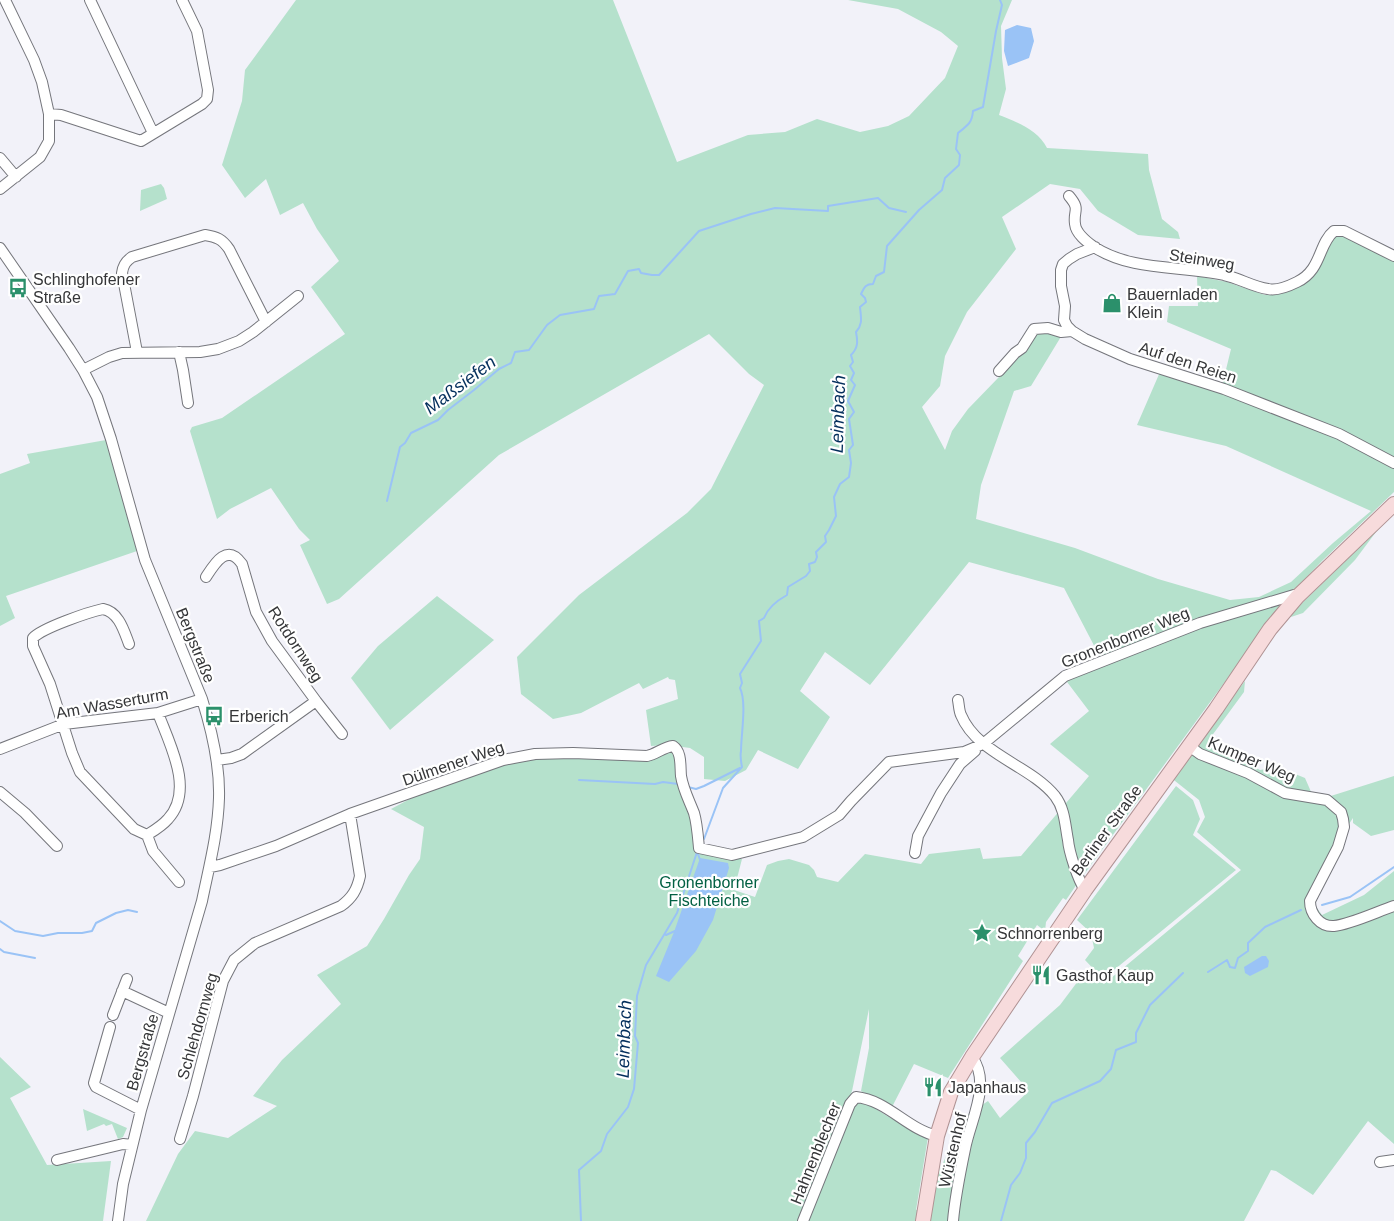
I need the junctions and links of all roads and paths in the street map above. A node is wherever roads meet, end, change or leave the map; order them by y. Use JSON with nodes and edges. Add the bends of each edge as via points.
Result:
{"nodes":[{"id":1,"x":6,"y":0,"type":"edge"},
{"id":2,"x":90,"y":0,"type":"edge"},
{"id":3,"x":182,"y":0,"type":"edge"},
{"id":4,"x":49,"y":114,"type":"junction"},
{"id":5,"x":153,"y":133,"type":"junction"},
{"id":6,"x":0,"y":158,"type":"edge"},
{"id":7,"x":16,"y":177,"type":"junction"},
{"id":8,"x":0,"y":189,"type":"edge"},
{"id":9,"x":1069,"y":196,"type":"dead end"},
{"id":10,"x":1095,"y":247,"type":"junction"},
{"id":11,"x":0,"y":248,"type":"edge"},
{"id":12,"x":1394,"y":256,"type":"edge"},
{"id":13,"x":298,"y":296,"type":"dead end"},
{"id":14,"x":266,"y":322,"type":"junction"},
{"id":15,"x":1072,"y":331,"type":"junction"},
{"id":16,"x":137,"y":352,"type":"junction"},
{"id":17,"x":178,"y":352,"type":"junction"},
{"id":18,"x":84,"y":370,"type":"junction"},
{"id":19,"x":999,"y":371,"type":"dead end"},
{"id":20,"x":188,"y":403,"type":"dead end"},
{"id":21,"x":1394,"y":463,"type":"edge"},
{"id":22,"x":1394,"y":504,"type":"edge"},
{"id":23,"x":206,"y":578,"type":"dead end"},
{"id":24,"x":1297,"y":597,"type":"junction"},
{"id":25,"x":129,"y":644,"type":"dead end"},
{"id":26,"x":202,"y":699,"type":"junction"},
{"id":27,"x":958,"y":700,"type":"dead end"},
{"id":28,"x":316,"y":701,"type":"junction"},
{"id":29,"x":158,"y":713,"type":"junction"},
{"id":30,"x":64,"y":724,"type":"junction"},
{"id":31,"x":342,"y":734,"type":"dead end"},
{"id":32,"x":983,"y":744,"type":"junction"},
{"id":33,"x":1189,"y":746,"type":"junction"},
{"id":34,"x":0,"y":749,"type":"edge"},
{"id":35,"x":217,"y":760,"type":"junction"},
{"id":36,"x":0,"y":792,"type":"edge"},
{"id":37,"x":350,"y":814,"type":"junction"},
{"id":38,"x":147,"y":835,"type":"junction"},
{"id":39,"x":699,"y":845,"type":"joint"},
{"id":40,"x":57,"y":846,"type":"dead end"},
{"id":41,"x":915,"y":853,"type":"dead end"},
{"id":42,"x":210,"y":867,"type":"junction"},
{"id":43,"x":179,"y":882,"type":"dead end"},
{"id":44,"x":1085,"y":890,"type":"junction"},
{"id":45,"x":1394,"y":906,"type":"edge"},
{"id":46,"x":127,"y":979,"type":"dead end"},
{"id":47,"x":122,"y":991,"type":"junction"},
{"id":48,"x":169,"y":1013,"type":"junction"},
{"id":49,"x":113,"y":1015,"type":"dead end"},
{"id":50,"x":110,"y":1027,"type":"dead end"},
{"id":51,"x":972,"y":1057,"type":"junction"},
{"id":52,"x":140,"y":1110,"type":"junction"},
{"id":53,"x":936,"y":1136,"type":"junction"},
{"id":54,"x":180,"y":1139,"type":"dead end"},
{"id":55,"x":132,"y":1145,"type":"junction"},
{"id":56,"x":57,"y":1160,"type":"dead end"},
{"id":57,"x":1394,"y":1160,"type":"edge"},
{"id":58,"x":1380,"y":1162,"type":"dead end"},
{"id":59,"x":118,"y":1221,"type":"edge"},
{"id":60,"x":803,"y":1221,"type":"edge"},
{"id":61,"x":923,"y":1221,"type":"edge"},
{"id":62,"x":953,"y":1221,"type":"edge"}],
"edges":[{"from":1,"to":4,"type":"street","via":[[34,60]]},
{"from":2,"to":5,"type":"street"},
{"from":3,"to":5,"type":"street","via":[[197,32],[207,99]]},
{"from":4,"to":5,"type":"street","via":[[141,141]]},
{"from":4,"to":7,"type":"street","via":[[47,146],[40,157]]},
{"from":6,"to":7,"type":"street"},
{"from":7,"to":8,"type":"street"},
{"from":9,"to":10,"type":"street","name":"Steinweg","via":[[1077,209],[1075,228]]},
{"from":10,"to":12,"type":"street","name":"Steinweg","via":[[1117,259],[1226,275],[1270,290],[1308,275],[1334,230],[1344,231]]},
{"from":10,"to":15,"type":"street","via":[[1069,259],[1060,270],[1064,320]]},
{"from":11,"to":18,"type":"street","name":"Bergstraße"},
{"from":13,"to":14,"type":"street"},
{"from":14,"to":16,"type":"street","via":[[229,249],[217,237],[205,235],[126,260],[122,273]]},
{"from":14,"to":17,"type":"street","via":[[239,341],[218,349]]},
{"from":15,"to":19,"type":"street","via":[[1034,329],[1022,348]]},
{"from":15,"to":21,"type":"street","name":"Auf den Reien","via":[[1130,359],[1224,389],[1339,434]]},
{"from":16,"to":17,"type":"street"},
{"from":16,"to":18,"type":"street","via":[[109,357]]},
{"from":17,"to":20,"type":"street"},
{"from":18,"to":26,"type":"street","name":"Bergstraße","via":[[104,416],[145,560]]},
{"from":22,"to":24,"type":"main road","name":"Berliner Straße"},
{"from":23,"to":28,"type":"street","name":"Rotdornweg","via":[[221,558],[234,556],[239,560],[256,612],[272,641]]},
{"from":24,"to":32,"type":"street","name":"Gronenborner Weg","via":[[1294,595],[1200,623],[1065,676]]},
{"from":24,"to":33,"type":"main road","name":"Berliner Straße"},
{"from":25,"to":30,"type":"street","via":[[117,618],[104,609],[48,628],[33,638],[33,646]]},
{"from":26,"to":29,"type":"street","name":"Am Wasserturm"},
{"from":26,"to":35,"type":"street","name":"Bergstraße"},
{"from":27,"to":32,"type":"street","via":[[968,728]]},
{"from":28,"to":31,"type":"street"},
{"from":28,"to":35,"type":"street","via":[[242,754]]},
{"from":29,"to":30,"type":"street","name":"Am Wasserturm"},
{"from":29,"to":38,"type":"street","via":[[177,764],[179,798],[170,818]]},
{"from":30,"to":34,"type":"street","name":"Am Wasserturm"},
{"from":30,"to":38,"type":"street","via":[[80,772],[134,829]]},
{"from":32,"to":39,"type":"street","name":"Gronenborner Weg","via":[[964,752],[890,762],[839,815],[803,837],[732,855],[699,848]]},
{"from":32,"to":41,"type":"street","name":"Gronenborner Weg","via":[[960,764],[941,793],[918,836]]},
{"from":32,"to":44,"type":"street","via":[[1031,774],[1056,797],[1064,814],[1068,842]]},
{"from":33,"to":44,"type":"main road","name":"Berliner Straße"},
{"from":33,"to":45,"type":"street","name":"Kumper Weg","via":[[1285,792],[1327,800],[1341,812],[1344,827],[1338,847],[1310,901],[1311,911],[1317,920],[1328,926],[1338,925]]},
{"from":35,"to":42,"type":"street","name":"Bergstraße","via":[[220,796]]},
{"from":36,"to":40,"type":"street"},
{"from":37,"to":39,"type":"street","name":"Dülmener Weg","via":[[503,760],[573,752],[646,756],[673,746],[679,753],[681,778],[694,814]]},
{"from":37,"to":42,"type":"street","name":"Dülmener Weg","via":[[276,846]]},
{"from":37,"to":54,"type":"street","name":"Schlehdornweg","via":[[360,876],[355,892],[341,906],[256,943],[234,960],[223,981]]},
{"from":38,"to":43,"type":"street","via":[[153,851]]},
{"from":42,"to":48,"type":"street","name":"Bergstraße"},
{"from":44,"to":51,"type":"main road","name":"Berliner Straße"},
{"from":46,"to":47,"type":"street"},
{"from":47,"to":48,"type":"street"},
{"from":47,"to":49,"type":"street"},
{"from":48,"to":52,"type":"street","name":"Bergstraße"},
{"from":50,"to":52,"type":"street","name":"Bergstraße","via":[[94,1083]]},
{"from":51,"to":53,"type":"main road","name":"Berliner Straße","via":[[951,1092]]},
{"from":51,"to":62,"type":"street","name":"Wüstenhof","via":[[979,1075],[978,1098],[966,1140]]},
{"from":52,"to":55,"type":"street","name":"Bergstraße"},
{"from":53,"to":60,"type":"street","name":"Hahnenblecher","via":[[922,1131],[880,1104],[856,1097],[850,1104]]},
{"from":53,"to":61,"type":"main road","name":"Berliner Straße"},
{"from":55,"to":56,"type":"street","via":[[123,1144]]},
{"from":55,"to":59,"type":"street","name":"Bergstraße"},
{"from":57,"to":58,"type":"street"}]}
